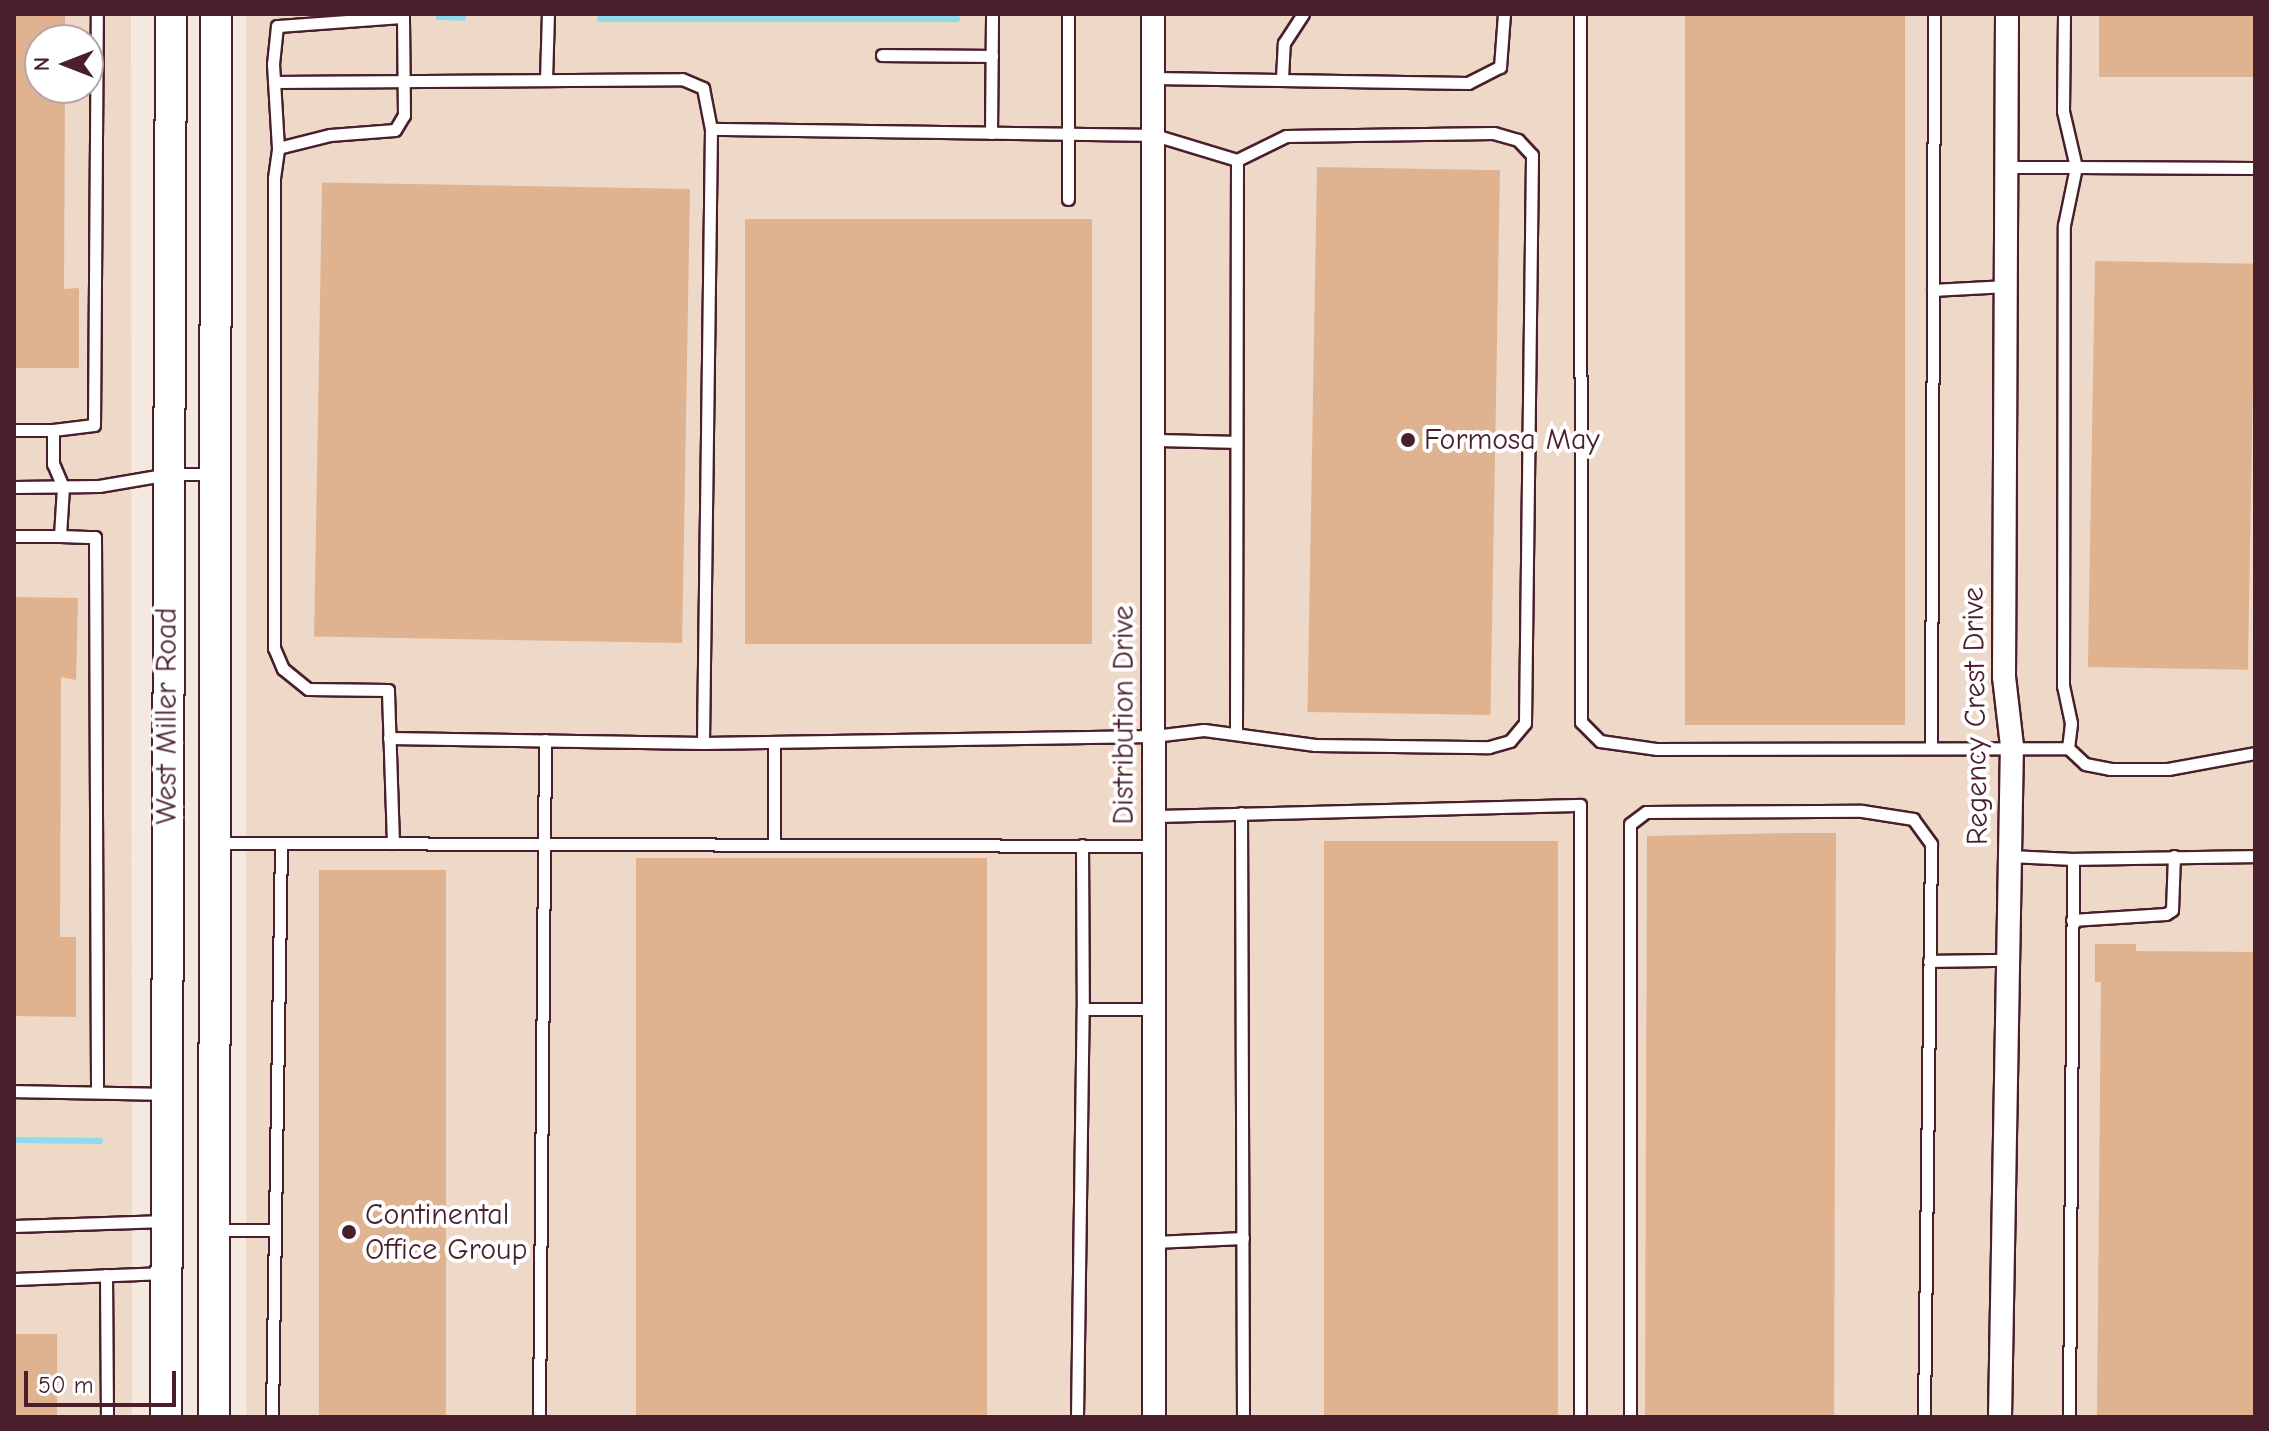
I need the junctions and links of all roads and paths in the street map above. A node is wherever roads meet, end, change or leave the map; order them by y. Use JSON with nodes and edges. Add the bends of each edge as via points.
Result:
{"nodes":[{"id":1,"x":97,"y":14,"type":"edge"},
{"id":2,"x":171,"y":14,"type":"edge"},
{"id":3,"x":216,"y":14,"type":"edge"},
{"id":4,"x":548,"y":14,"type":"edge"},
{"id":5,"x":992,"y":14,"type":"edge"},
{"id":6,"x":1068,"y":14,"type":"edge"},
{"id":7,"x":1153,"y":14,"type":"edge"},
{"id":8,"x":1303,"y":14,"type":"edge"},
{"id":9,"x":1504,"y":14,"type":"edge"},
{"id":10,"x":1580,"y":14,"type":"edge"},
{"id":11,"x":1934,"y":14,"type":"edge"},
{"id":12,"x":2007,"y":14,"type":"edge"},
{"id":13,"x":2064,"y":14,"type":"edge"},
{"id":14,"x":403,"y":16,"type":"edge"},
{"id":15,"x":882,"y":55,"type":"dead end"},
{"id":16,"x":992,"y":56,"type":"junction"},
{"id":17,"x":1154,"y":78,"type":"junction"},
{"id":18,"x":1282,"y":78,"type":"junction"},
{"id":19,"x":404,"y":80,"type":"junction"},
{"id":20,"x":546,"y":80,"type":"junction"},
{"id":21,"x":274,"y":82,"type":"junction"},
{"id":22,"x":711,"y":129,"type":"junction"},
{"id":23,"x":991,"y":133,"type":"junction"},
{"id":24,"x":1068,"y":134,"type":"junction"},
{"id":25,"x":1154,"y":135,"type":"junction"},
{"id":26,"x":278,"y":148,"type":"junction"},
{"id":27,"x":1237,"y":160,"type":"junction"},
{"id":28,"x":2007,"y":167,"type":"junction"},
{"id":29,"x":2076,"y":167,"type":"junction"},
{"id":30,"x":2255,"y":168,"type":"edge"},
{"id":31,"x":1068,"y":199,"type":"dead end"},
{"id":32,"x":2006,"y":286,"type":"junction"},
{"id":33,"x":1933,"y":290,"type":"junction"},
{"id":34,"x":14,"y":430,"type":"edge"},
{"id":35,"x":53,"y":430,"type":"junction"},
{"id":36,"x":1154,"y":440,"type":"junction"},
{"id":37,"x":1234,"y":442,"type":"junction"},
{"id":38,"x":169,"y":474,"type":"junction"},
{"id":39,"x":215,"y":474,"type":"junction"},
{"id":40,"x":14,"y":487,"type":"edge"},
{"id":41,"x":63,"y":487,"type":"junction"},
{"id":42,"x":14,"y":536,"type":"edge"},
{"id":43,"x":60,"y":536,"type":"junction"},
{"id":44,"x":1236,"y":732,"type":"junction"},
{"id":45,"x":1154,"y":736,"type":"junction"},
{"id":46,"x":389,"y":738,"type":"junction"},
{"id":47,"x":545,"y":740,"type":"junction"},
{"id":48,"x":703,"y":743,"type":"junction"},
{"id":49,"x":774,"y":743,"type":"junction"},
{"id":50,"x":1931,"y":745,"type":"junction"},
{"id":51,"x":2012,"y":746,"type":"junction"},
{"id":52,"x":2068,"y":748,"type":"junction"},
{"id":53,"x":2255,"y":753,"type":"edge"},
{"id":54,"x":1241,"y":813,"type":"junction"},
{"id":55,"x":1154,"y":816,"type":"junction"},
{"id":56,"x":167,"y":843,"type":"junction"},
{"id":57,"x":214,"y":843,"type":"junction"},
{"id":58,"x":281,"y":843,"type":"junction"},
{"id":59,"x":393,"y":843,"type":"junction"},
{"id":60,"x":545,"y":843,"type":"junction"},
{"id":61,"x":774,"y":844,"type":"junction"},
{"id":62,"x":1082,"y":845,"type":"junction"},
{"id":63,"x":1154,"y":846,"type":"junction"},
{"id":64,"x":2008,"y":856,"type":"junction"},
{"id":65,"x":2174,"y":856,"type":"junction"},
{"id":66,"x":2255,"y":856,"type":"edge"},
{"id":67,"x":2073,"y":859,"type":"junction"},
{"id":68,"x":2072,"y":920,"type":"junction"},
{"id":69,"x":2005,"y":960,"type":"junction"},
{"id":70,"x":1929,"y":961,"type":"junction"},
{"id":71,"x":1083,"y":1009,"type":"junction"},
{"id":72,"x":1154,"y":1009,"type":"junction"},
{"id":73,"x":97,"y":1090,"type":"junction"},
{"id":74,"x":14,"y":1091,"type":"edge"},
{"id":75,"x":165,"y":1094,"type":"junction"},
{"id":76,"x":166,"y":1221,"type":"junction"},
{"id":77,"x":14,"y":1226,"type":"edge"},
{"id":78,"x":213,"y":1230,"type":"junction"},
{"id":79,"x":275,"y":1230,"type":"junction"},
{"id":80,"x":1243,"y":1238,"type":"junction"},
{"id":81,"x":1154,"y":1242,"type":"junction"},
{"id":82,"x":167,"y":1273,"type":"junction"},
{"id":83,"x":106,"y":1275,"type":"junction"},
{"id":84,"x":14,"y":1279,"type":"edge"},
{"id":85,"x":107,"y":1417,"type":"edge"},
{"id":86,"x":166,"y":1417,"type":"edge"},
{"id":87,"x":214,"y":1417,"type":"edge"},
{"id":88,"x":272,"y":1417,"type":"edge"},
{"id":89,"x":539,"y":1417,"type":"edge"},
{"id":90,"x":1077,"y":1417,"type":"edge"},
{"id":91,"x":1154,"y":1417,"type":"edge"},
{"id":92,"x":1243,"y":1417,"type":"edge"},
{"id":93,"x":1580,"y":1417,"type":"edge"},
{"id":94,"x":1630,"y":1417,"type":"edge"},
{"id":95,"x":1924,"y":1417,"type":"edge"},
{"id":96,"x":2000,"y":1417,"type":"edge"},
{"id":97,"x":2069,"y":1417,"type":"edge"}],
"edges":[{"from":1,"to":35,"type":"lane","via":[[94,425]]},
{"from":2,"to":38,"type":"main road","name":"West Miller Road"},
{"from":3,"to":39,"type":"main road","name":"West Miller Road"},
{"from":4,"to":20,"type":"lane"},
{"from":5,"to":16,"type":"lane"},
{"from":6,"to":24,"type":"lane"},
{"from":7,"to":17,"type":"street","name":"Distribution Drive"},
{"from":8,"to":18,"type":"lane","via":[[1284,43]]},
{"from":9,"to":18,"type":"lane","via":[[1500,67],[1481,81]]},
{"from":10,"to":50,"type":"lane","via":[[1581,722],[1600,741],[1657,749]]},
{"from":11,"to":33,"type":"lane"},
{"from":12,"to":28,"type":"street","name":"Regency Crest Drive"},
{"from":13,"to":29,"type":"lane","via":[[2063,111]]},
{"from":14,"to":19,"type":"lane"},
{"from":14,"to":21,"type":"lane","via":[[277,26]]},
{"from":15,"to":16,"type":"lane"},
{"from":16,"to":23,"type":"lane"},
{"from":17,"to":18,"type":"lane"},
{"from":17,"to":25,"type":"street","name":"Distribution Drive"},
{"from":19,"to":20,"type":"lane"},
{"from":19,"to":21,"type":"lane"},
{"from":19,"to":26,"type":"lane","via":[[404,115],[395,130],[330,135]]},
{"from":20,"to":22,"type":"lane","via":[[682,79],[703,88]]},
{"from":21,"to":26,"type":"lane"},
{"from":22,"to":23,"type":"lane"},
{"from":22,"to":48,"type":"lane"},
{"from":23,"to":24,"type":"lane"},
{"from":24,"to":25,"type":"lane"},
{"from":24,"to":31,"type":"lane"},
{"from":25,"to":27,"type":"lane"},
{"from":25,"to":36,"type":"street","name":"Distribution Drive"},
{"from":26,"to":46,"type":"lane","via":[[274,648],[283,669],[308,689],[388,690]]},
{"from":27,"to":37,"type":"lane"},
{"from":27,"to":44,"type":"lane","via":[[1286,136],[1494,133],[1518,140],[1532,155],[1525,723],[1510,741],[1489,747],[1315,745]]},
{"from":28,"to":29,"type":"lane"},
{"from":28,"to":32,"type":"street","name":"Regency Crest Drive"},
{"from":29,"to":30,"type":"lane"},
{"from":29,"to":52,"type":"lane","via":[[2064,225],[2063,686],[2071,723]]},
{"from":32,"to":33,"type":"lane"},
{"from":32,"to":51,"type":"street","name":"Regency Crest Drive","via":[[2004,677]]},
{"from":33,"to":50,"type":"lane"},
{"from":34,"to":35,"type":"lane"},
{"from":35,"to":41,"type":"lane","via":[[53,464]]},
{"from":36,"to":37,"type":"lane"},
{"from":36,"to":45,"type":"street","name":"Distribution Drive"},
{"from":37,"to":44,"type":"lane"},
{"from":38,"to":39,"type":"lane"},
{"from":38,"to":41,"type":"lane"},
{"from":38,"to":56,"type":"main road","name":"West Miller Road"},
{"from":39,"to":57,"type":"main road","name":"West Miller Road"},
{"from":40,"to":41,"type":"lane"},
{"from":41,"to":43,"type":"lane"},
{"from":42,"to":43,"type":"lane"},
{"from":43,"to":73,"type":"lane","via":[[95,537]]},
{"from":44,"to":45,"type":"lane"},
{"from":45,"to":49,"type":"lane"},
{"from":45,"to":55,"type":"street","name":"Distribution Drive"},
{"from":46,"to":47,"type":"lane"},
{"from":46,"to":59,"type":"lane"},
{"from":47,"to":48,"type":"lane"},
{"from":47,"to":60,"type":"lane"},
{"from":48,"to":49,"type":"lane"},
{"from":49,"to":61,"type":"lane"},
{"from":50,"to":51,"type":"lane"},
{"from":51,"to":52,"type":"lane"},
{"from":51,"to":64,"type":"street","name":"Regency Crest Drive"},
{"from":52,"to":53,"type":"lane","via":[[2085,764],[2110,769],[2168,769]]},
{"from":54,"to":55,"type":"lane"},
{"from":54,"to":80,"type":"lane"},
{"from":54,"to":93,"type":"lane","via":[[1580,805]]},
{"from":55,"to":63,"type":"street","name":"Distribution Drive"},
{"from":56,"to":57,"type":"main road"},
{"from":56,"to":75,"type":"main road","name":"West Miller Road"},
{"from":57,"to":58,"type":"lane"},
{"from":57,"to":78,"type":"main road","name":"West Miller Road"},
{"from":58,"to":59,"type":"lane"},
{"from":58,"to":79,"type":"lane"},
{"from":59,"to":60,"type":"lane"},
{"from":60,"to":61,"type":"lane"},
{"from":60,"to":89,"type":"lane"},
{"from":61,"to":62,"type":"lane"},
{"from":62,"to":63,"type":"lane"},
{"from":62,"to":71,"type":"lane"},
{"from":63,"to":72,"type":"street","name":"Distribution Drive"},
{"from":64,"to":67,"type":"lane"},
{"from":64,"to":69,"type":"street","name":"Regency Crest Drive"},
{"from":65,"to":66,"type":"lane"},
{"from":65,"to":67,"type":"lane"},
{"from":65,"to":68,"type":"lane","via":[[2172,910],[2166,914]]},
{"from":67,"to":68,"type":"lane"},
{"from":68,"to":97,"type":"lane"},
{"from":69,"to":70,"type":"lane"},
{"from":69,"to":96,"type":"street","name":"Regency Crest Drive"},
{"from":70,"to":94,"type":"lane","via":[[1931,844],[1913,819],[1862,811],[1646,812],[1630,824]]},
{"from":70,"to":95,"type":"lane"},
{"from":71,"to":72,"type":"lane"},
{"from":71,"to":90,"type":"lane"},
{"from":72,"to":81,"type":"street","name":"Distribution Drive"},
{"from":73,"to":74,"type":"lane"},
{"from":73,"to":75,"type":"lane"},
{"from":75,"to":76,"type":"main road","name":"West Miller Road"},
{"from":76,"to":77,"type":"lane"},
{"from":76,"to":78,"type":"main road"},
{"from":76,"to":82,"type":"main road","name":"West Miller Road"},
{"from":78,"to":79,"type":"lane"},
{"from":78,"to":87,"type":"main road","name":"West Miller Road"},
{"from":79,"to":88,"type":"lane"},
{"from":80,"to":81,"type":"lane"},
{"from":80,"to":92,"type":"lane"},
{"from":81,"to":91,"type":"street","name":"Distribution Drive"},
{"from":82,"to":83,"type":"lane"},
{"from":82,"to":86,"type":"main road","name":"West Miller Road"},
{"from":83,"to":84,"type":"lane"},
{"from":83,"to":85,"type":"lane"}]}
